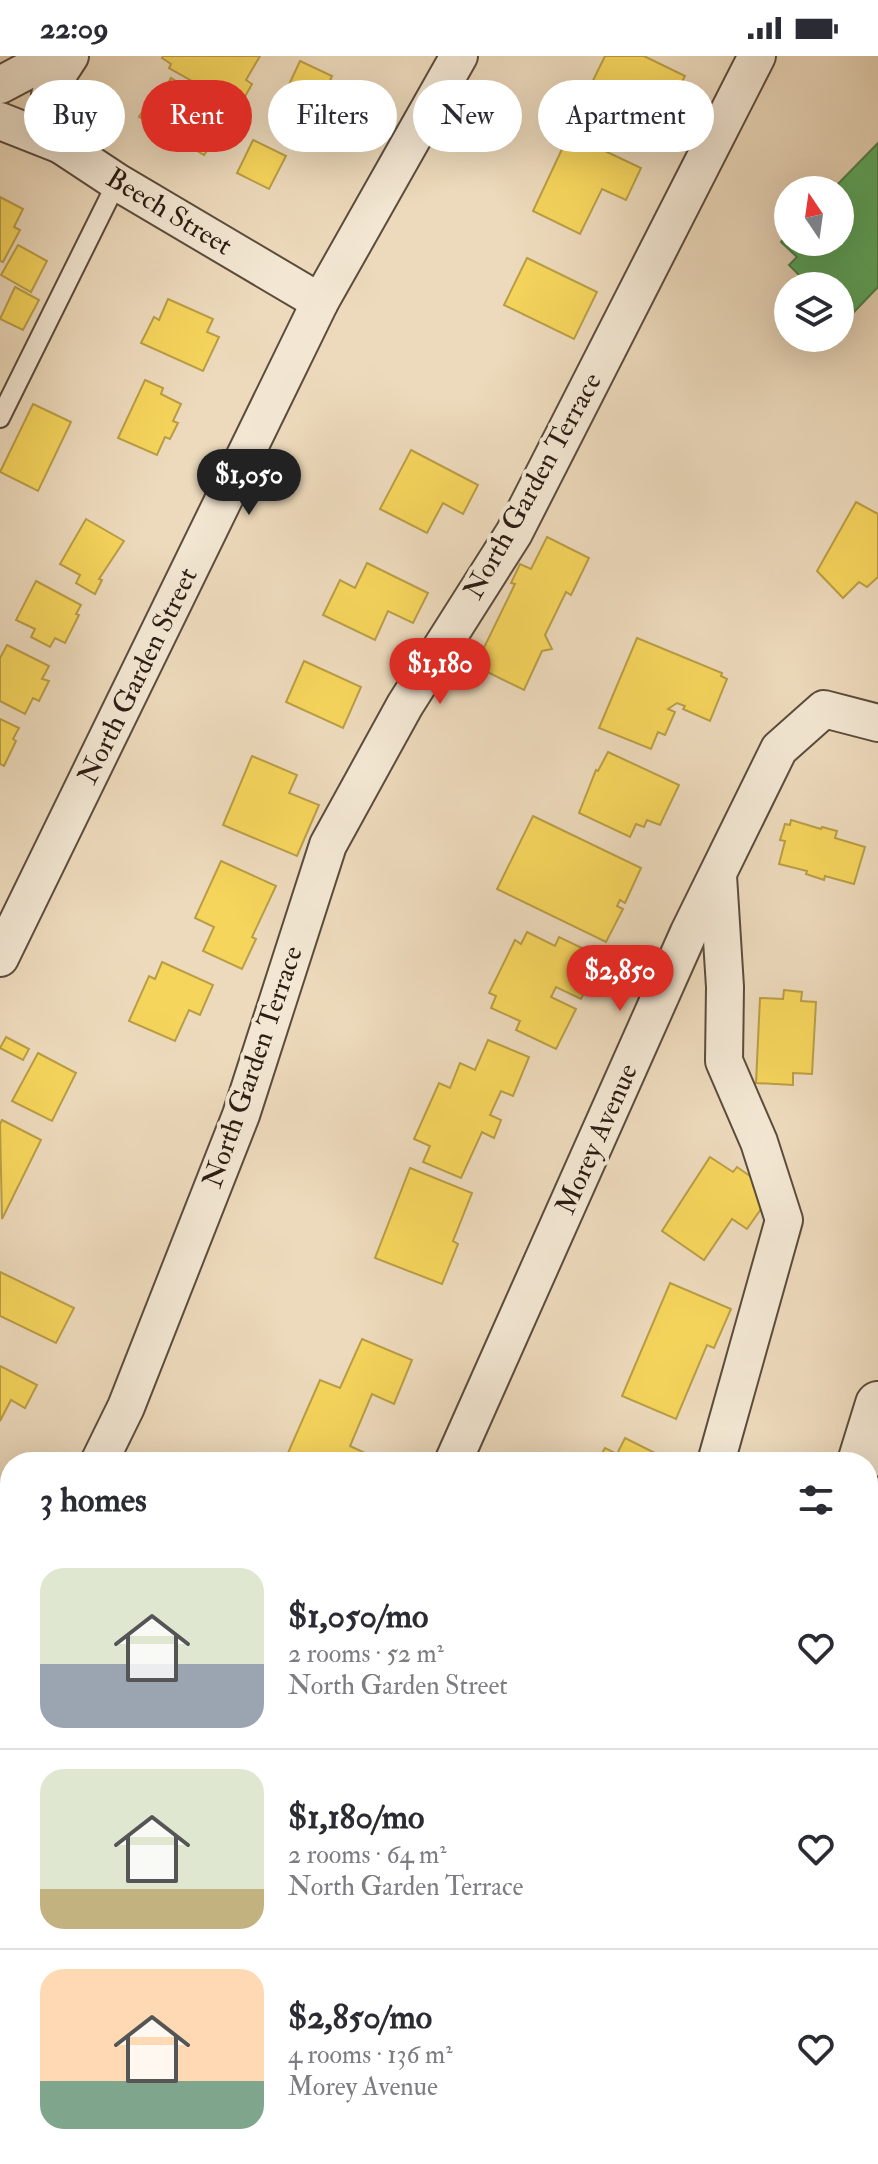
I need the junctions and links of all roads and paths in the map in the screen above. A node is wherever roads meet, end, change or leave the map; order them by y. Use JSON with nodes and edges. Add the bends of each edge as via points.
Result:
{"nodes":[{"id":1,"x":55,"y":56,"type":"edge"},
{"id":2,"x":70,"y":56,"type":"edge"},
{"id":3,"x":459,"y":56,"type":"edge"},
{"id":4,"x":757,"y":56,"type":"edge"},
{"id":5,"x":55,"y":80,"type":"edge"},
{"id":6,"x":0,"y":85,"type":"edge"},
{"id":7,"x":0,"y":121,"type":"edge"},
{"id":8,"x":24,"y":130,"type":"edge"},
{"id":9,"x":72,"y":152,"type":"edge"},
{"id":10,"x":117,"y":182,"type":"junction"},
{"id":11,"x":320,"y":302,"type":"junction"},
{"id":12,"x":0,"y":418,"type":"edge"},
{"id":13,"x":878,"y":723,"type":"edge"},
{"id":14,"x":718,"y":873,"type":"junction"},
{"id":15,"x":0,"y":958,"type":"edge"},
{"id":16,"x":878,"y":1404,"type":"edge"},
{"id":17,"x":104,"y":1452,"type":"edge"},
{"id":18,"x":457,"y":1452,"type":"edge"},
{"id":19,"x":719,"y":1452,"type":"edge"},
{"id":20,"x":863,"y":1452,"type":"edge"}],
"edges":[{"from":1,"to":6,"type":"street"},
{"from":2,"to":5,"type":"street"},
{"from":3,"to":11,"type":"street","name":"North Garden Street"},
{"from":4,"to":17,"type":"street","name":"North Garden Terrace","via":[[514,533],[405,705],[328,845],[241,1115]]},
{"from":7,"to":8,"type":"street","name":"Beech Street"},
{"from":9,"to":10,"type":"street","name":"Beech Street"},
{"from":10,"to":11,"type":"street","name":"Beech Street"},
{"from":10,"to":12,"type":"lane"},
{"from":11,"to":15,"type":"street","name":"North Garden Street"},
{"from":13,"to":14,"type":"street","name":"Morey Avenue","via":[[824,709],[779,749]]},
{"from":14,"to":18,"type":"street","name":"Morey Avenue"},
{"from":14,"to":19,"type":"street","via":[[724,1061],[759,1142],[784,1220]]},
{"from":16,"to":20,"type":"street"}]}
